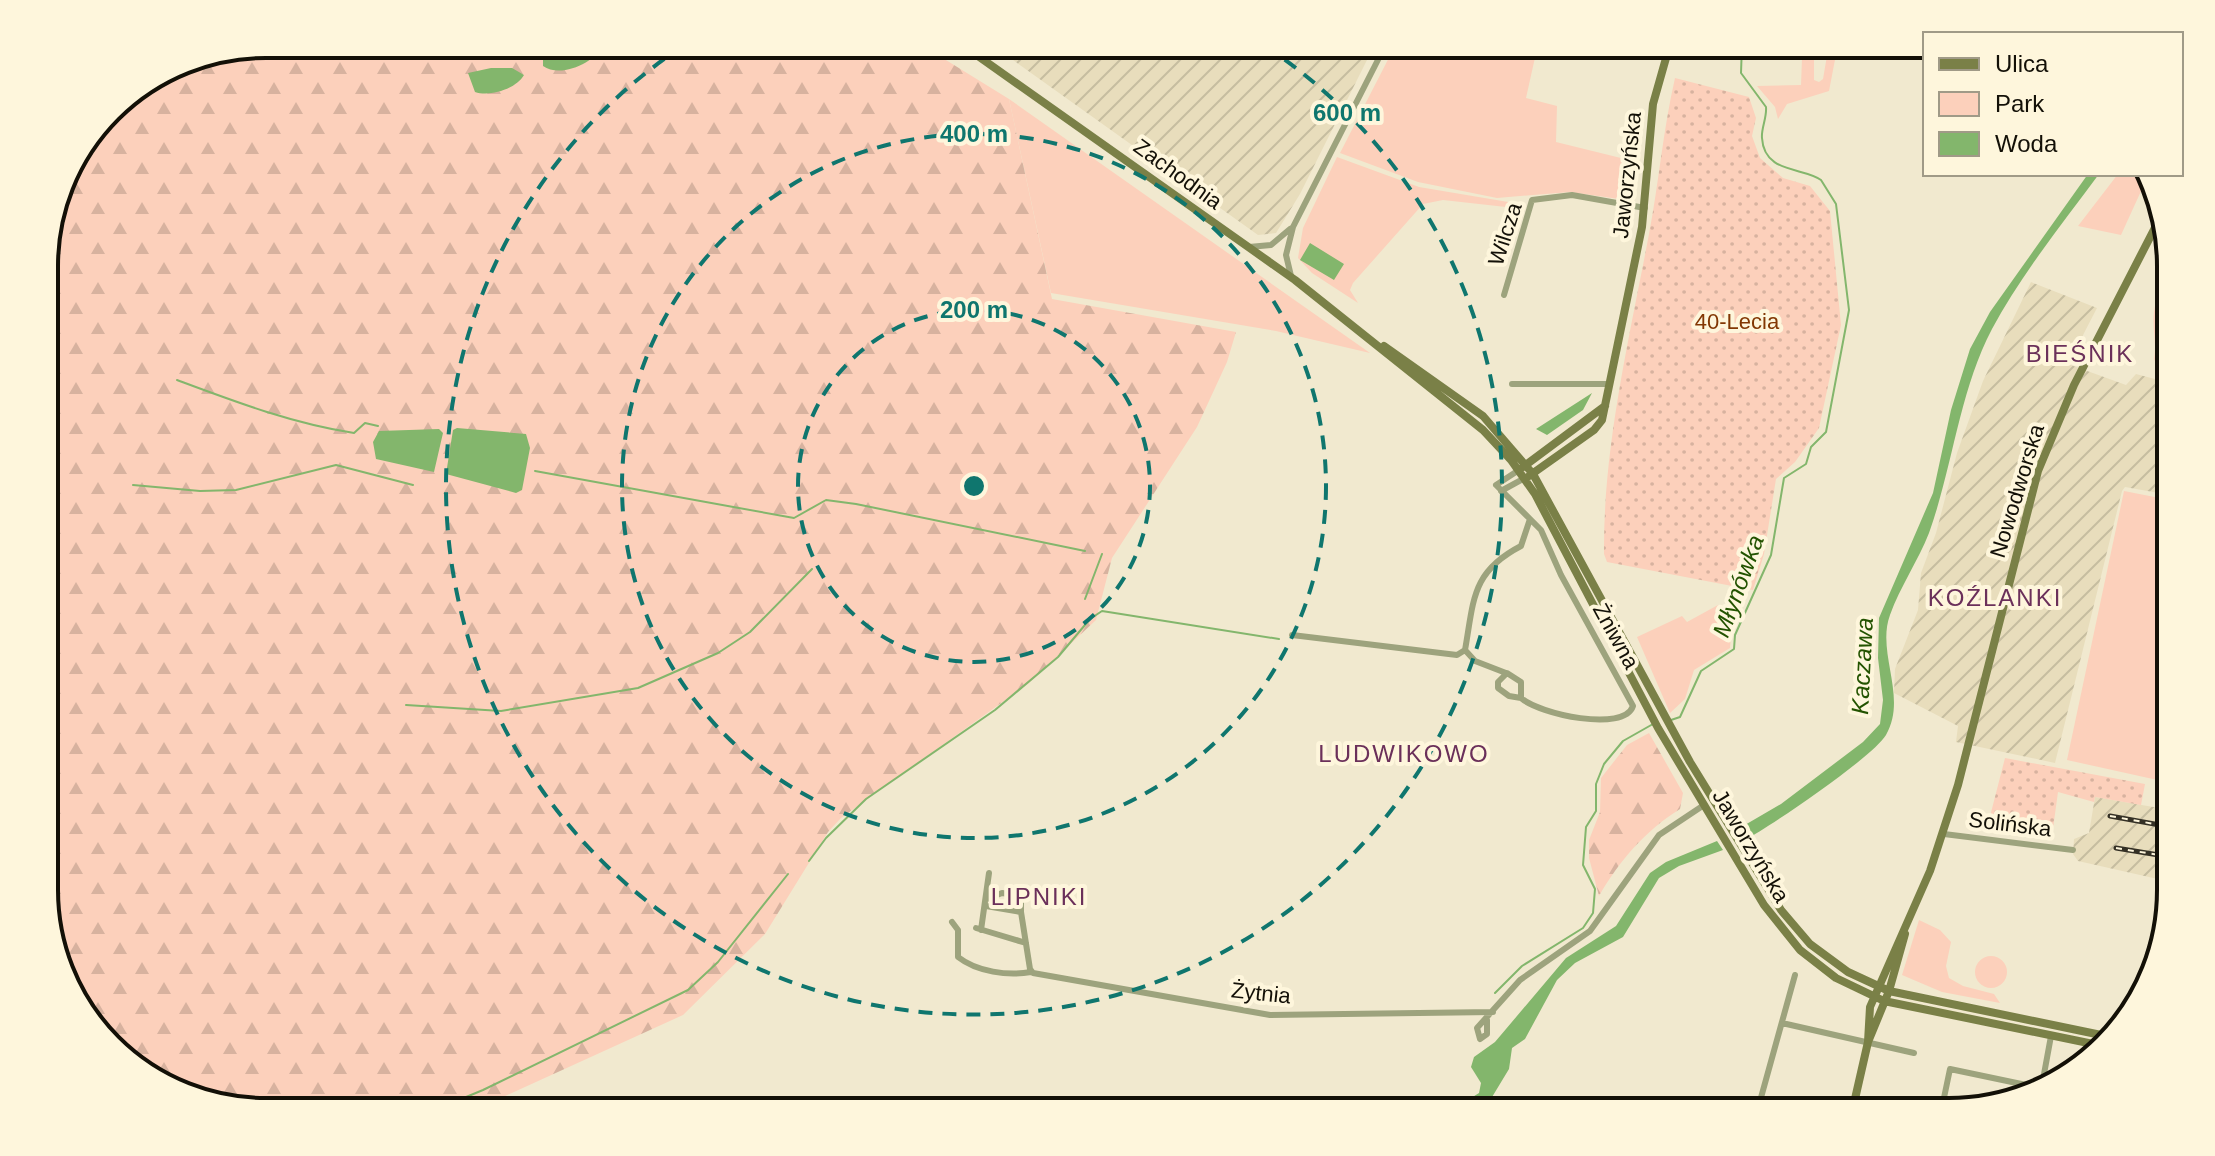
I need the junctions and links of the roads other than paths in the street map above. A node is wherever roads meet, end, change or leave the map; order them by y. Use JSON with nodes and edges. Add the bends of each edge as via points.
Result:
{"nodes":[{"id":1,"x":981,"y":58,"type":"edge"},
{"id":2,"x":1379,"y":58,"type":"edge"},
{"id":3,"x":1666,"y":58,"type":"edge"},
{"id":4,"x":1645,"y":208,"type":"junction"},
{"id":5,"x":1293,"y":227,"type":"junction"},
{"id":6,"x":2154,"y":234,"type":"edge"},
{"id":7,"x":1249,"y":247,"type":"junction"},
{"id":8,"x":1291,"y":276,"type":"junction"},
{"id":9,"x":1504,"y":295,"type":"dead end"},
{"id":10,"x":1512,"y":384,"type":"dead end"},
{"id":11,"x":1610,"y":384,"type":"junction"},
{"id":12,"x":1605,"y":405,"type":"junction"},
{"id":13,"x":1523,"y":468,"type":"junction"},
{"id":14,"x":1529,"y":476,"type":"junction"},
{"id":15,"x":1498,"y":488,"type":"junction"},
{"id":16,"x":1530,"y":519,"type":"junction"},
{"id":17,"x":1292,"y":635,"type":"dead end"},
{"id":18,"x":1465,"y":650,"type":"junction"},
{"id":19,"x":1507,"y":673,"type":"junction"},
{"id":20,"x":1521,"y":698,"type":"junction"},
{"id":21,"x":1704,"y":805,"type":"junction"},
{"id":22,"x":1944,"y":834,"type":"junction"},
{"id":23,"x":2073,"y":850,"type":"dead end"},
{"id":24,"x":989,"y":873,"type":"dead end"},
{"id":25,"x":986,"y":903,"type":"junction"},
{"id":26,"x":1021,"y":912,"type":"junction"},
{"id":27,"x":952,"y":922,"type":"dead end"},
{"id":28,"x":1906,"y":929,"type":"junction"},
{"id":29,"x":1026,"y":943,"type":"junction"},
{"id":30,"x":1030,"y":971,"type":"junction"},
{"id":31,"x":1795,"y":975,"type":"dead end"},
{"id":32,"x":1878,"y":987,"type":"junction"},
{"id":33,"x":1889,"y":991,"type":"junction"},
{"id":34,"x":1874,"y":998,"type":"junction"},
{"id":35,"x":1884,"y":1001,"type":"junction"},
{"id":36,"x":1493,"y":1012,"type":"junction"},
{"id":37,"x":1487,"y":1020,"type":"dead end"},
{"id":38,"x":1782,"y":1023,"type":"junction"},
{"id":39,"x":2098,"y":1034,"type":"edge"},
{"id":40,"x":2051,"y":1036,"type":"junction"},
{"id":41,"x":1868,"y":1042,"type":"junction"},
{"id":42,"x":2089,"y":1043,"type":"edge"},
{"id":43,"x":1914,"y":1053,"type":"dead end"},
{"id":44,"x":2041,"y":1077,"type":"edge"},
{"id":45,"x":2025,"y":1083,"type":"edge"},
{"id":46,"x":1761,"y":1098,"type":"edge"},
{"id":47,"x":1855,"y":1098,"type":"edge"},
{"id":48,"x":1944,"y":1098,"type":"edge"}],
"edges":[{"from":1,"to":7,"type":"main road","name":"Zachodnia"},
{"from":2,"to":5,"type":"street"},
{"from":3,"to":4,"type":"main road","name":"Jaworzyńska","via":[[1649,127]]},
{"from":4,"to":9,"type":"street","name":"Wilcza","via":[[1572,195],[1532,200]]},
{"from":4,"to":11,"type":"main road","name":"Jaworzyńska"},
{"from":5,"to":7,"type":"street","via":[[1275,243]]},
{"from":5,"to":8,"type":"street","via":[[1286,253]]},
{"from":6,"to":22,"type":"main road","name":"Nowodworska","via":[[2074,385],[2038,471]]},
{"from":7,"to":8,"type":"main road","name":"Zachodnia"},
{"from":8,"to":13,"type":"main road","name":"Zachodnia"},
{"from":10,"to":11,"type":"street"},
{"from":11,"to":12,"type":"main road","name":"Jaworzyńska"},
{"from":12,"to":13,"type":"main road"},
{"from":12,"to":14,"type":"main road","name":"Jaworzyńska","via":[[1594,430]]},
{"from":13,"to":14,"type":"main road","name":"Jaworzyńska"},
{"from":13,"to":15,"type":"street"},
{"from":14,"to":15,"type":"street"},
{"from":14,"to":21,"type":"main road","name":"Jaworzyńska","via":[[1653,719]]},
{"from":14,"to":32,"type":"main road","name":"Jaworzyńska","via":[[1661,714],[1781,910],[1810,944]]},
{"from":15,"to":16,"type":"street","name":"Żniwna"},
{"from":16,"to":18,"type":"street","via":[[1521,546],[1497,558],[1475,591]]},
{"from":16,"to":20,"type":"street","name":"Żniwna","via":[[1546,539],[1633,706],[1619,718],[1563,718]]},
{"from":17,"to":18,"type":"street","via":[[1457,655]]},
{"from":18,"to":19,"type":"street","via":[[1475,661]]},
{"from":19,"to":20,"type":"street","via":[[1521,682]]},
{"from":19,"to":20,"type":"street","name":"Żniwna","via":[[1498,688]]},
{"from":21,"to":34,"type":"main road","name":"Jaworzyńska","via":[[1772,917],[1800,950]]},
{"from":21,"to":36,"type":"street","via":[[1659,835],[1590,931],[1520,980]]},
{"from":22,"to":23,"type":"street","name":"Solińska"},
{"from":22,"to":28,"type":"main road","name":"Nowodworska"},
{"from":24,"to":25,"type":"street"},
{"from":25,"to":26,"type":"street"},
{"from":25,"to":26,"type":"street","via":[[1002,893],[1021,896]]},
{"from":25,"to":29,"type":"street","via":[[978,929]]},
{"from":26,"to":29,"type":"street"},
{"from":27,"to":30,"type":"street","name":"Żytnia","via":[[958,930],[958,957],[965,962],[990,971]]},
{"from":28,"to":32,"type":"main road","name":"Nowodworska"},
{"from":28,"to":33,"type":"main road","name":"Nowodworska"},
{"from":29,"to":30,"type":"street"},
{"from":30,"to":36,"type":"street","name":"Żytnia","via":[[1270,1015]]},
{"from":31,"to":38,"type":"street"},
{"from":32,"to":33,"type":"main road","name":"Jaworzyńska"},
{"from":32,"to":34,"type":"main road","name":"Nowodworska"},
{"from":33,"to":35,"type":"main road","name":"Nowodworska"},
{"from":33,"to":39,"type":"main road","name":"Jaworzyńska"},
{"from":34,"to":35,"type":"main road","name":"Jaworzyńska"},
{"from":34,"to":41,"type":"main road","name":"Nowodworska"},
{"from":35,"to":40,"type":"main road","name":"Jaworzyńska"},
{"from":35,"to":41,"type":"main road","name":"Nowodworska"},
{"from":36,"to":37,"type":"street"},
{"from":38,"to":41,"type":"street"},
{"from":38,"to":46,"type":"street"},
{"from":40,"to":42,"type":"main road","name":"Jaworzyńska"},
{"from":40,"to":44,"type":"street"},
{"from":41,"to":43,"type":"street"},
{"from":41,"to":47,"type":"main road","name":"Nowodworska"},
{"from":45,"to":48,"type":"street","via":[[1950,1069]]}]}
